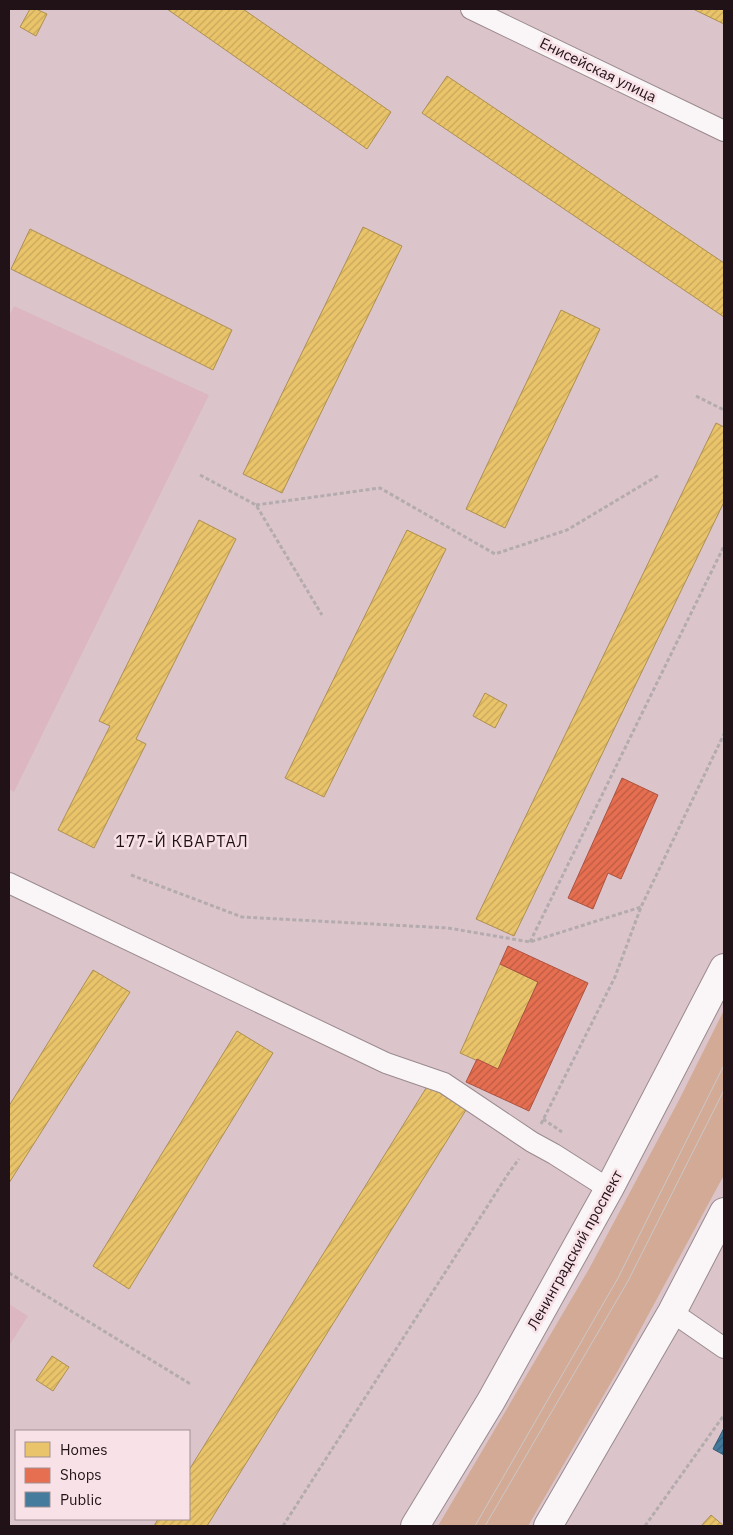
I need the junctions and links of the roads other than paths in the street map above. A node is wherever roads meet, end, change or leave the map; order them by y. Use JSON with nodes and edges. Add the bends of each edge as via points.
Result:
{"nodes":[{"id":1,"x":471,"y":9,"type":"edge"},
{"id":2,"x":724,"y":131,"type":"edge"},
{"id":3,"x":9,"y":883,"type":"edge"},
{"id":4,"x":724,"y":968,"type":"edge"},
{"id":5,"x":609,"y":1189,"type":"junction"},
{"id":6,"x":724,"y":1212,"type":"edge"},
{"id":7,"x":672,"y":1312,"type":"junction"},
{"id":8,"x":724,"y":1348,"type":"edge"},
{"id":9,"x":414,"y":1526,"type":"edge"},
{"id":10,"x":548,"y":1526,"type":"edge"}],
"edges":[{"from":1,"to":2,"type":"street","name":"Енисейская улица"},
{"from":3,"to":5,"type":"street","via":[[386,1063],[444,1084]]},
{"from":4,"to":5,"type":"main road","name":"Ленинградский проспект"},
{"from":5,"to":9,"type":"main road","name":"Ленинградский проспект","via":[[491,1401]]},
{"from":6,"to":7,"type":"main road"},
{"from":7,"to":8,"type":"street"},
{"from":7,"to":10,"type":"main road"}]}
